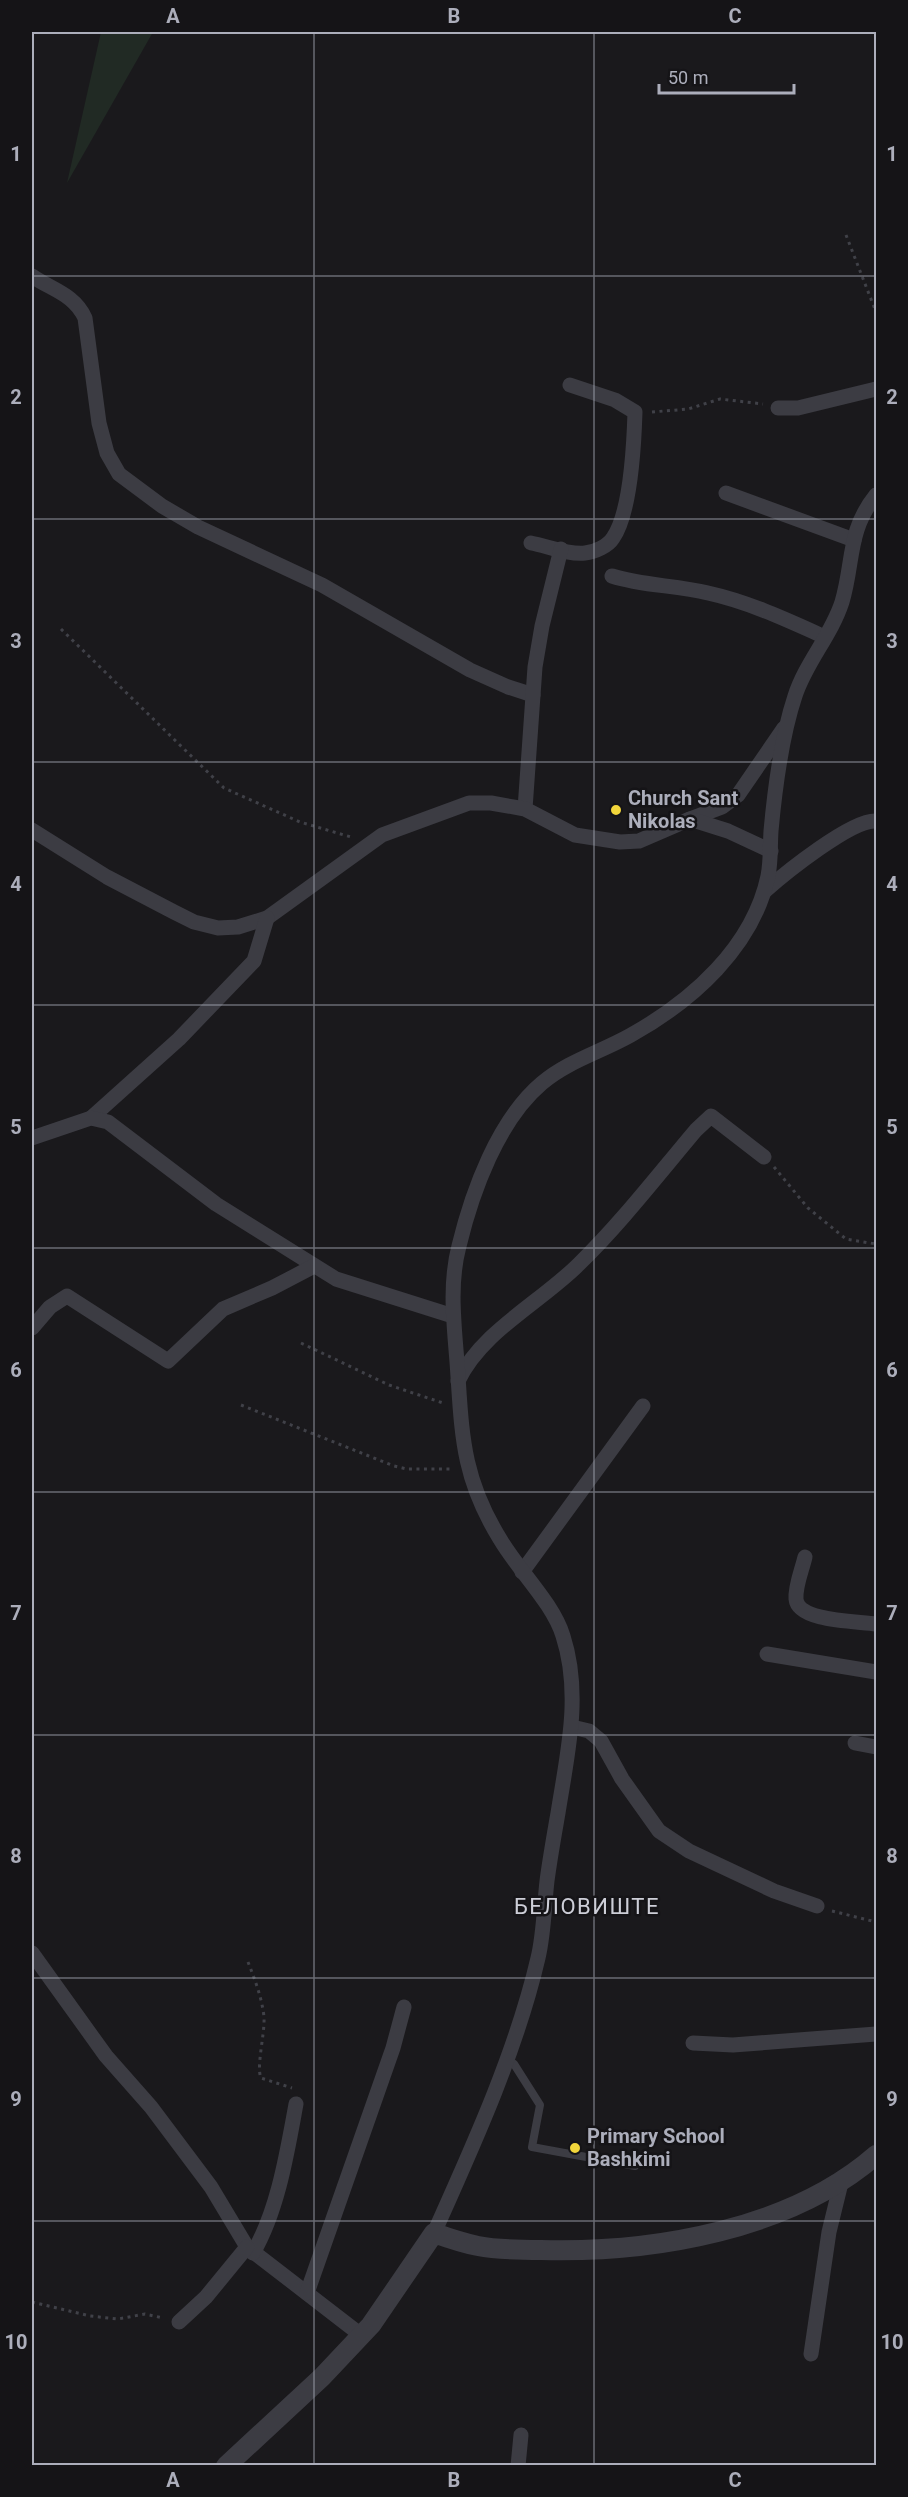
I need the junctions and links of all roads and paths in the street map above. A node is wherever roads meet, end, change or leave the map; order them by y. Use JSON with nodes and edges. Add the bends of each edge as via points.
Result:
{"nodes":[{"id":1,"x":846,"y":235,"type":"dead end"},
{"id":2,"x":32,"y":276,"type":"edge"},
{"id":3,"x":876,"y":312,"type":"edge"},
{"id":4,"x":570,"y":385,"type":"dead end"},
{"id":5,"x":876,"y":389,"type":"edge"},
{"id":6,"x":778,"y":408,"type":"joint"},
{"id":7,"x":635,"y":412,"type":"junction"},
{"id":8,"x":726,"y":493,"type":"dead end"},
{"id":9,"x":876,"y":495,"type":"edge"},
{"id":10,"x":854,"y":540,"type":"junction"},
{"id":11,"x":531,"y":543,"type":"dead end"},
{"id":12,"x":561,"y":549,"type":"junction"},
{"id":13,"x":612,"y":576,"type":"dead end"},
{"id":14,"x":62,"y":629,"type":"dead end"},
{"id":15,"x":825,"y":637,"type":"junction"},
{"id":16,"x":533,"y":695,"type":"junction"},
{"id":17,"x":788,"y":722,"type":"junction"},
{"id":18,"x":525,"y":809,"type":"junction"},
{"id":19,"x":690,"y":819,"type":"junction"},
{"id":20,"x":876,"y":821,"type":"edge"},
{"id":21,"x":32,"y":831,"type":"edge"},
{"id":22,"x":372,"y":842,"type":"junction"},
{"id":23,"x":771,"y":851,"type":"junction"},
{"id":24,"x":765,"y":891,"type":"junction"},
{"id":25,"x":267,"y":918,"type":"junction"},
{"id":26,"x":91,"y":1119,"type":"junction"},
{"id":27,"x":32,"y":1138,"type":"edge"},
{"id":28,"x":764,"y":1157,"type":"joint"},
{"id":29,"x":876,"y":1244,"type":"edge"},
{"id":30,"x":314,"y":1266,"type":"junction"},
{"id":31,"x":453,"y":1316,"type":"junction"},
{"id":32,"x":32,"y":1328,"type":"edge"},
{"id":33,"x":301,"y":1343,"type":"dead end"},
{"id":34,"x":458,"y":1381,"type":"junction"},
{"id":35,"x":242,"y":1406,"type":"dead end"},
{"id":36,"x":643,"y":1406,"type":"dead end"},
{"id":37,"x":459,"y":1408,"type":"junction"},
{"id":38,"x":469,"y":1468,"type":"junction"},
{"id":39,"x":805,"y":1557,"type":"dead end"},
{"id":40,"x":522,"y":1572,"type":"junction"},
{"id":41,"x":876,"y":1624,"type":"edge"},
{"id":42,"x":767,"y":1654,"type":"dead end"},
{"id":43,"x":876,"y":1672,"type":"edge"},
{"id":44,"x":572,"y":1727,"type":"junction"},
{"id":45,"x":855,"y":1743,"type":"dead end"},
{"id":46,"x":876,"y":1747,"type":"edge"},
{"id":47,"x":818,"y":1906,"type":"joint"},
{"id":48,"x":876,"y":1922,"type":"edge"},
{"id":49,"x":32,"y":1953,"type":"edge"},
{"id":50,"x":248,"y":1962,"type":"dead end"},
{"id":51,"x":405,"y":2007,"type":"dead end"},
{"id":52,"x":876,"y":2034,"type":"edge"},
{"id":53,"x":693,"y":2043,"type":"dead end"},
{"id":54,"x":506,"y":2058,"type":"junction"},
{"id":55,"x":296,"y":2104,"type":"joint"},
{"id":56,"x":876,"y":2155,"type":"edge"},
{"id":57,"x":635,"y":2166,"type":"dead end"},
{"id":58,"x":841,"y":2183,"type":"junction"},
{"id":59,"x":434,"y":2233,"type":"junction"},
{"id":60,"x":250,"y":2250,"type":"junction"},
{"id":61,"x":308,"y":2293,"type":"junction"},
{"id":62,"x":32,"y":2302,"type":"edge"},
{"id":63,"x":179,"y":2322,"type":"joint"},
{"id":64,"x":361,"y":2335,"type":"junction"},
{"id":65,"x":811,"y":2354,"type":"dead end"},
{"id":66,"x":521,"y":2435,"type":"dead end"},
{"id":67,"x":226,"y":2466,"type":"edge"},
{"id":68,"x":518,"y":2466,"type":"edge"}],
"edges":[{"from":1,"to":3,"type":"path"},
{"from":2,"to":16,"type":"street","via":[[69,297],[85,318],[99,423],[107,453],[119,474],[198,527],[322,585],[470,670]]},
{"from":4,"to":7,"type":"street","via":[[615,400]]},
{"from":5,"to":6,"type":"street","via":[[798,408]]},
{"from":6,"to":7,"type":"path","via":[[729,398],[688,409]]},
{"from":7,"to":12,"type":"street","via":[[634,450],[622,519],[613,540],[601,549],[585,553]]},
{"from":8,"to":10,"type":"street"},
{"from":9,"to":10,"type":"street"},
{"from":10,"to":15,"type":"street","via":[[845,593]]},
{"from":11,"to":12,"type":"street"},
{"from":12,"to":16,"type":"street","via":[[542,626]]},
{"from":13,"to":15,"type":"street","via":[[737,600]]},
{"from":14,"to":22,"type":"path","via":[[224,788],[300,822]]},
{"from":15,"to":17,"type":"street","via":[[803,671]]},
{"from":16,"to":18,"type":"street"},
{"from":17,"to":19,"type":"street","via":[[738,795],[722,807]]},
{"from":17,"to":23,"type":"street"},
{"from":18,"to":19,"type":"street","via":[[575,835],[620,842],[639,841]]},
{"from":18,"to":22,"type":"street","via":[[469,803]]},
{"from":19,"to":23,"type":"street"},
{"from":20,"to":24,"type":"street","via":[[832,841]]},
{"from":21,"to":25,"type":"street","via":[[107,877],[194,922],[218,928],[238,927]]},
{"from":22,"to":25,"type":"street"},
{"from":23,"to":24,"type":"street"},
{"from":24,"to":31,"type":"street","via":[[743,938],[695,990],[631,1035],[553,1075],[522,1106],[487,1161],[470,1205],[454,1269]]},
{"from":25,"to":26,"type":"street","via":[[254,961],[179,1039]]},
{"from":26,"to":27,"type":"street"},
{"from":26,"to":30,"type":"street","via":[[108,1122],[216,1204]]},
{"from":28,"to":29,"type":"path","via":[[808,1208],[846,1239]]},
{"from":28,"to":34,"type":"street","via":[[711,1116],[579,1265],[468,1362]]},
{"from":30,"to":31,"type":"street","via":[[336,1279]]},
{"from":30,"to":32,"type":"street","via":[[223,1309],[168,1361],[67,1296],[50,1307]]},
{"from":31,"to":34,"type":"street"},
{"from":33,"to":37,"type":"path","via":[[389,1384]]},
{"from":34,"to":37,"type":"street"},
{"from":35,"to":38,"type":"path","via":[[394,1466]]},
{"from":36,"to":40,"type":"street"},
{"from":37,"to":38,"type":"street"},
{"from":38,"to":40,"type":"street","via":[[482,1508]]},
{"from":39,"to":41,"type":"street","via":[[796,1600],[800,1610],[809,1616]]},
{"from":40,"to":44,"type":"street","via":[[564,1638]]},
{"from":42,"to":43,"type":"street"},
{"from":44,"to":47,"type":"street","via":[[589,1731],[601,1741],[659,1831],[774,1891]]},
{"from":44,"to":54,"type":"street","via":[[538,1957]]},
{"from":45,"to":46,"type":"street"},
{"from":47,"to":48,"type":"path"},
{"from":49,"to":60,"type":"street","via":[[92,2038],[151,2107],[211,2187]]},
{"from":50,"to":55,"type":"path","via":[[264,2017],[264,2045],[258,2071],[261,2078],[294,2089]]},
{"from":51,"to":61,"type":"street"},
{"from":52,"to":53,"type":"street","via":[[733,2045]]},
{"from":54,"to":57,"type":"lane","via":[[540,2105],[532,2147]]},
{"from":54,"to":59,"type":"street","via":[[482,2125]]},
{"from":55,"to":60,"type":"street","via":[[271,2209],[262,2236]]},
{"from":56,"to":58,"type":"street"},
{"from":58,"to":59,"type":"street","via":[[751,2222],[630,2248],[586,2252],[502,2250]]},
{"from":58,"to":65,"type":"street","via":[[829,2232]]},
{"from":59,"to":64,"type":"street"},
{"from":60,"to":61,"type":"street"},
{"from":60,"to":63,"type":"street"},
{"from":61,"to":64,"type":"street"},
{"from":62,"to":63,"type":"path","via":[[90,2316],[118,2319],[145,2314]]},
{"from":64,"to":67,"type":"street"},
{"from":66,"to":68,"type":"street"}]}
